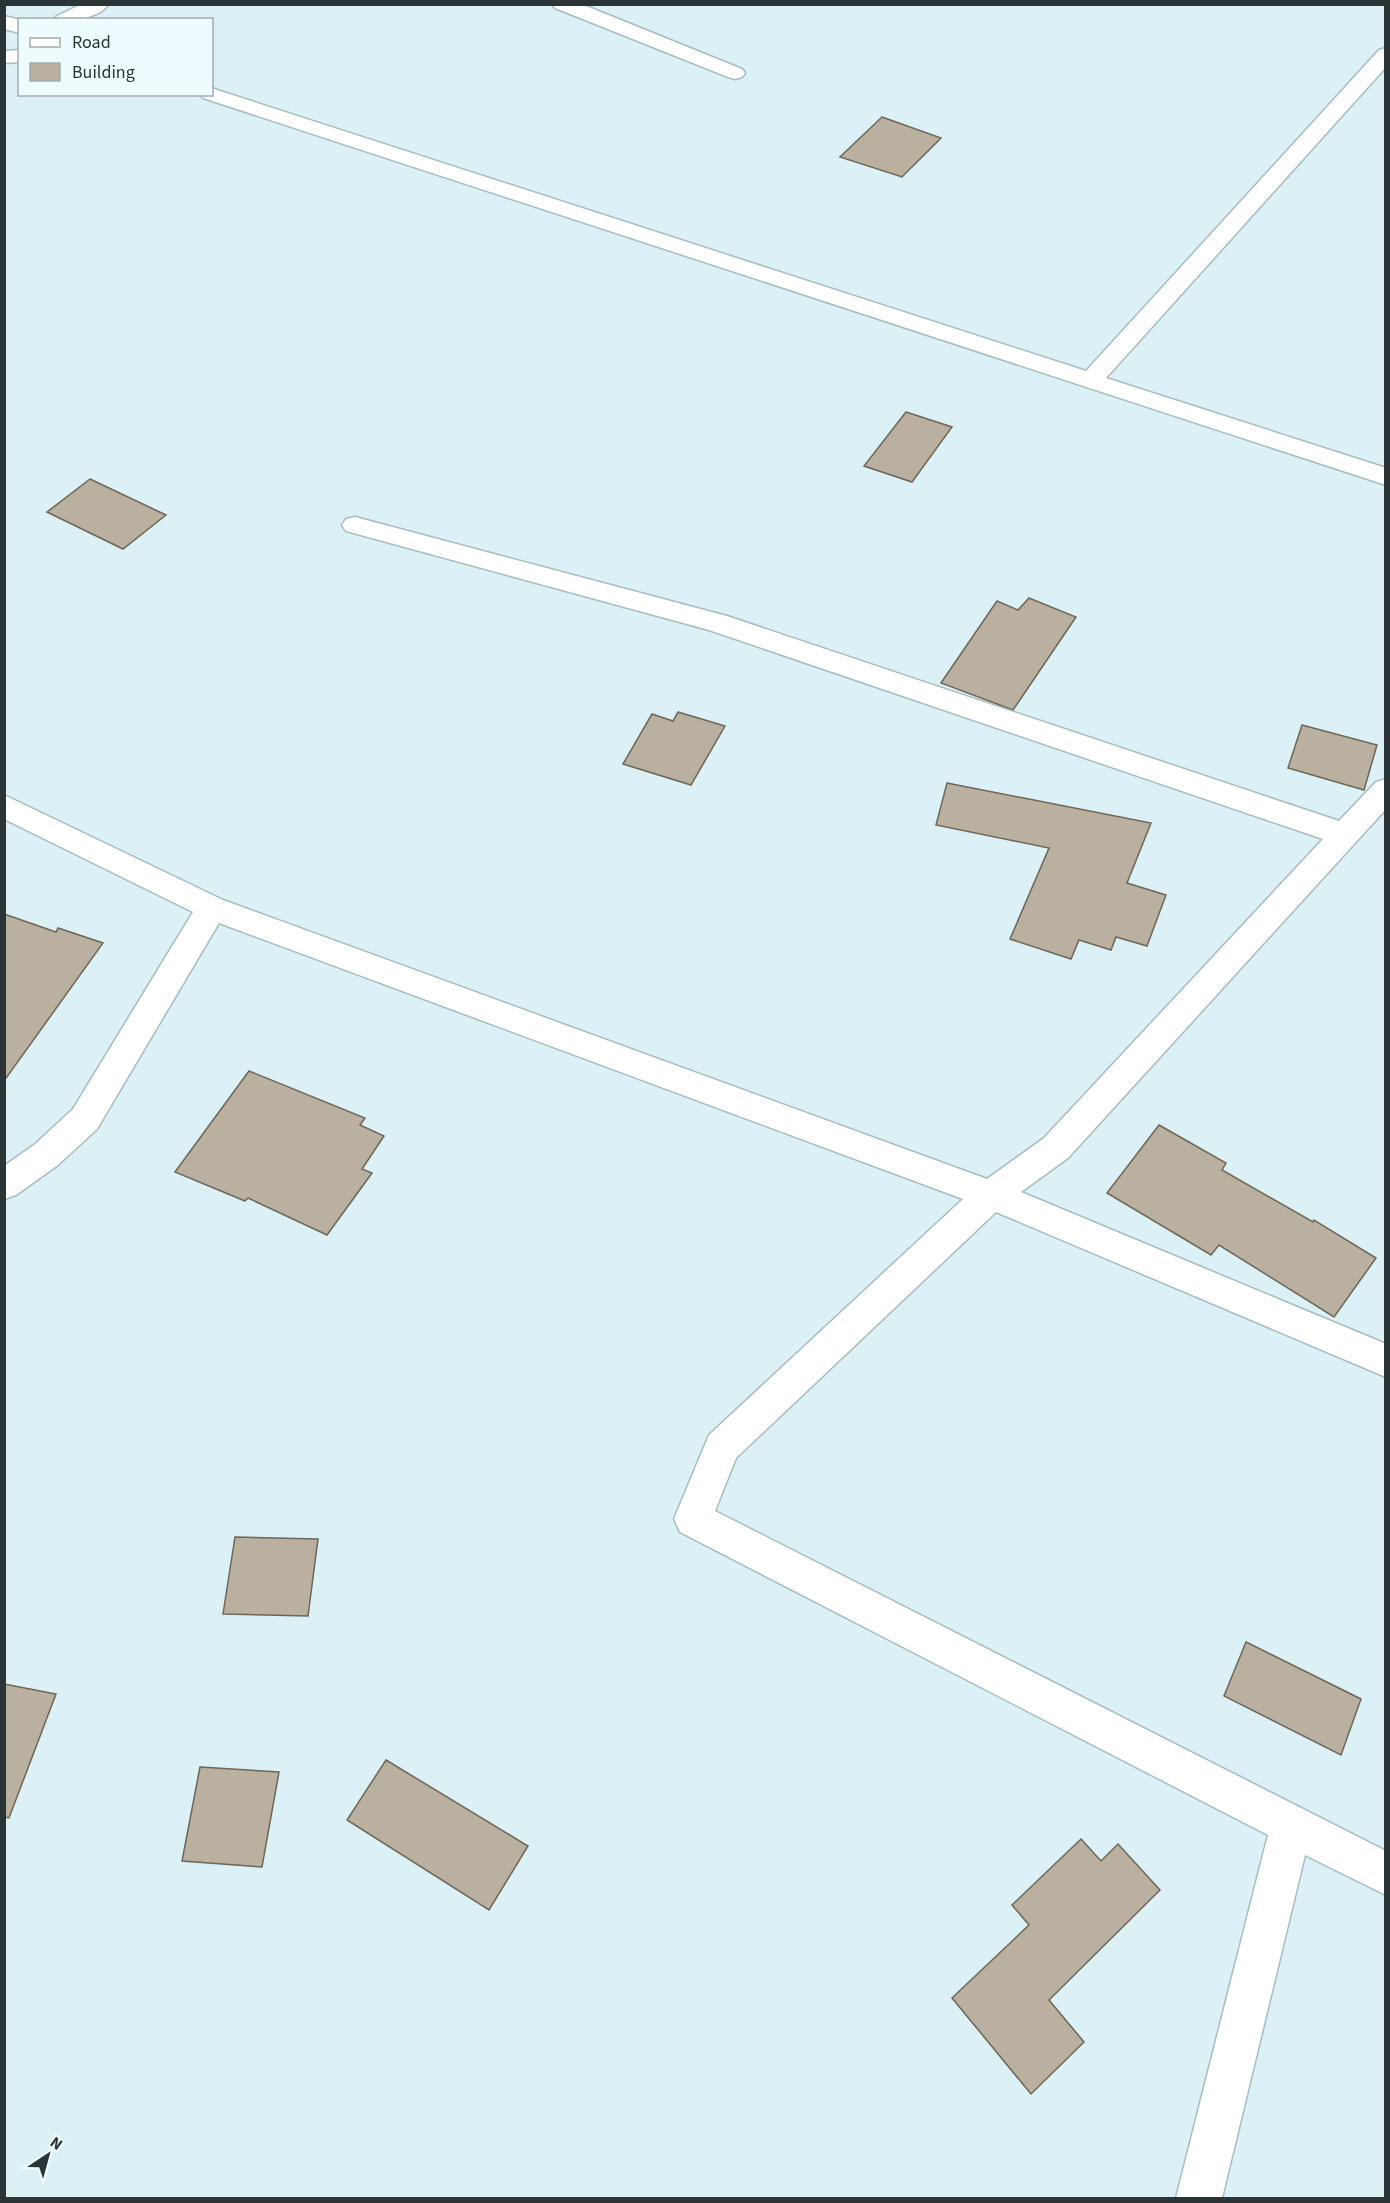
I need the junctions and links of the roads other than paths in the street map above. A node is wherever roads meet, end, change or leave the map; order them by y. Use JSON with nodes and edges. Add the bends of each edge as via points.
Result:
{"nodes":[{"id":1,"x":99,"y":4,"type":"edge"},
{"id":2,"x":562,"y":4,"type":"edge"},
{"id":3,"x":68,"y":18,"type":"edge"},
{"id":4,"x":1386,"y":54,"type":"edge"},
{"id":5,"x":735,"y":72,"type":"dead end"},
{"id":6,"x":213,"y":95,"type":"edge"},
{"id":7,"x":1090,"y":381,"type":"junction"},
{"id":8,"x":1386,"y":477,"type":"edge"},
{"id":9,"x":355,"y":525,"type":"dead end"},
{"id":10,"x":1386,"y":790,"type":"edge"},
{"id":11,"x":4,"y":806,"type":"edge"},
{"id":12,"x":1343,"y":834,"type":"junction"},
{"id":13,"x":212,"y":908,"type":"junction"},
{"id":14,"x":4,"y":1185,"type":"edge"},
{"id":15,"x":991,"y":1195,"type":"junction"},
{"id":16,"x":1386,"y":1361,"type":"edge"},
{"id":17,"x":1291,"y":1825,"type":"junction"},
{"id":18,"x":1386,"y":1874,"type":"edge"},
{"id":19,"x":1199,"y":2199,"type":"edge"}],
"edges":[{"from":1,"to":3,"type":"street"},
{"from":2,"to":5,"type":"street"},
{"from":4,"to":7,"type":"street"},
{"from":6,"to":7,"type":"street"},
{"from":7,"to":8,"type":"street"},
{"from":9,"to":12,"type":"street","via":[[717,623]]},
{"from":10,"to":12,"type":"street"},
{"from":11,"to":13,"type":"street"},
{"from":12,"to":15,"type":"street","via":[[1056,1148]]},
{"from":13,"to":14,"type":"street","via":[[86,1119]]},
{"from":13,"to":15,"type":"street"},
{"from":15,"to":16,"type":"street"},
{"from":15,"to":17,"type":"street","via":[[722,1447],[693,1519]]},
{"from":17,"to":18,"type":"street"},
{"from":17,"to":19,"type":"street"}]}
